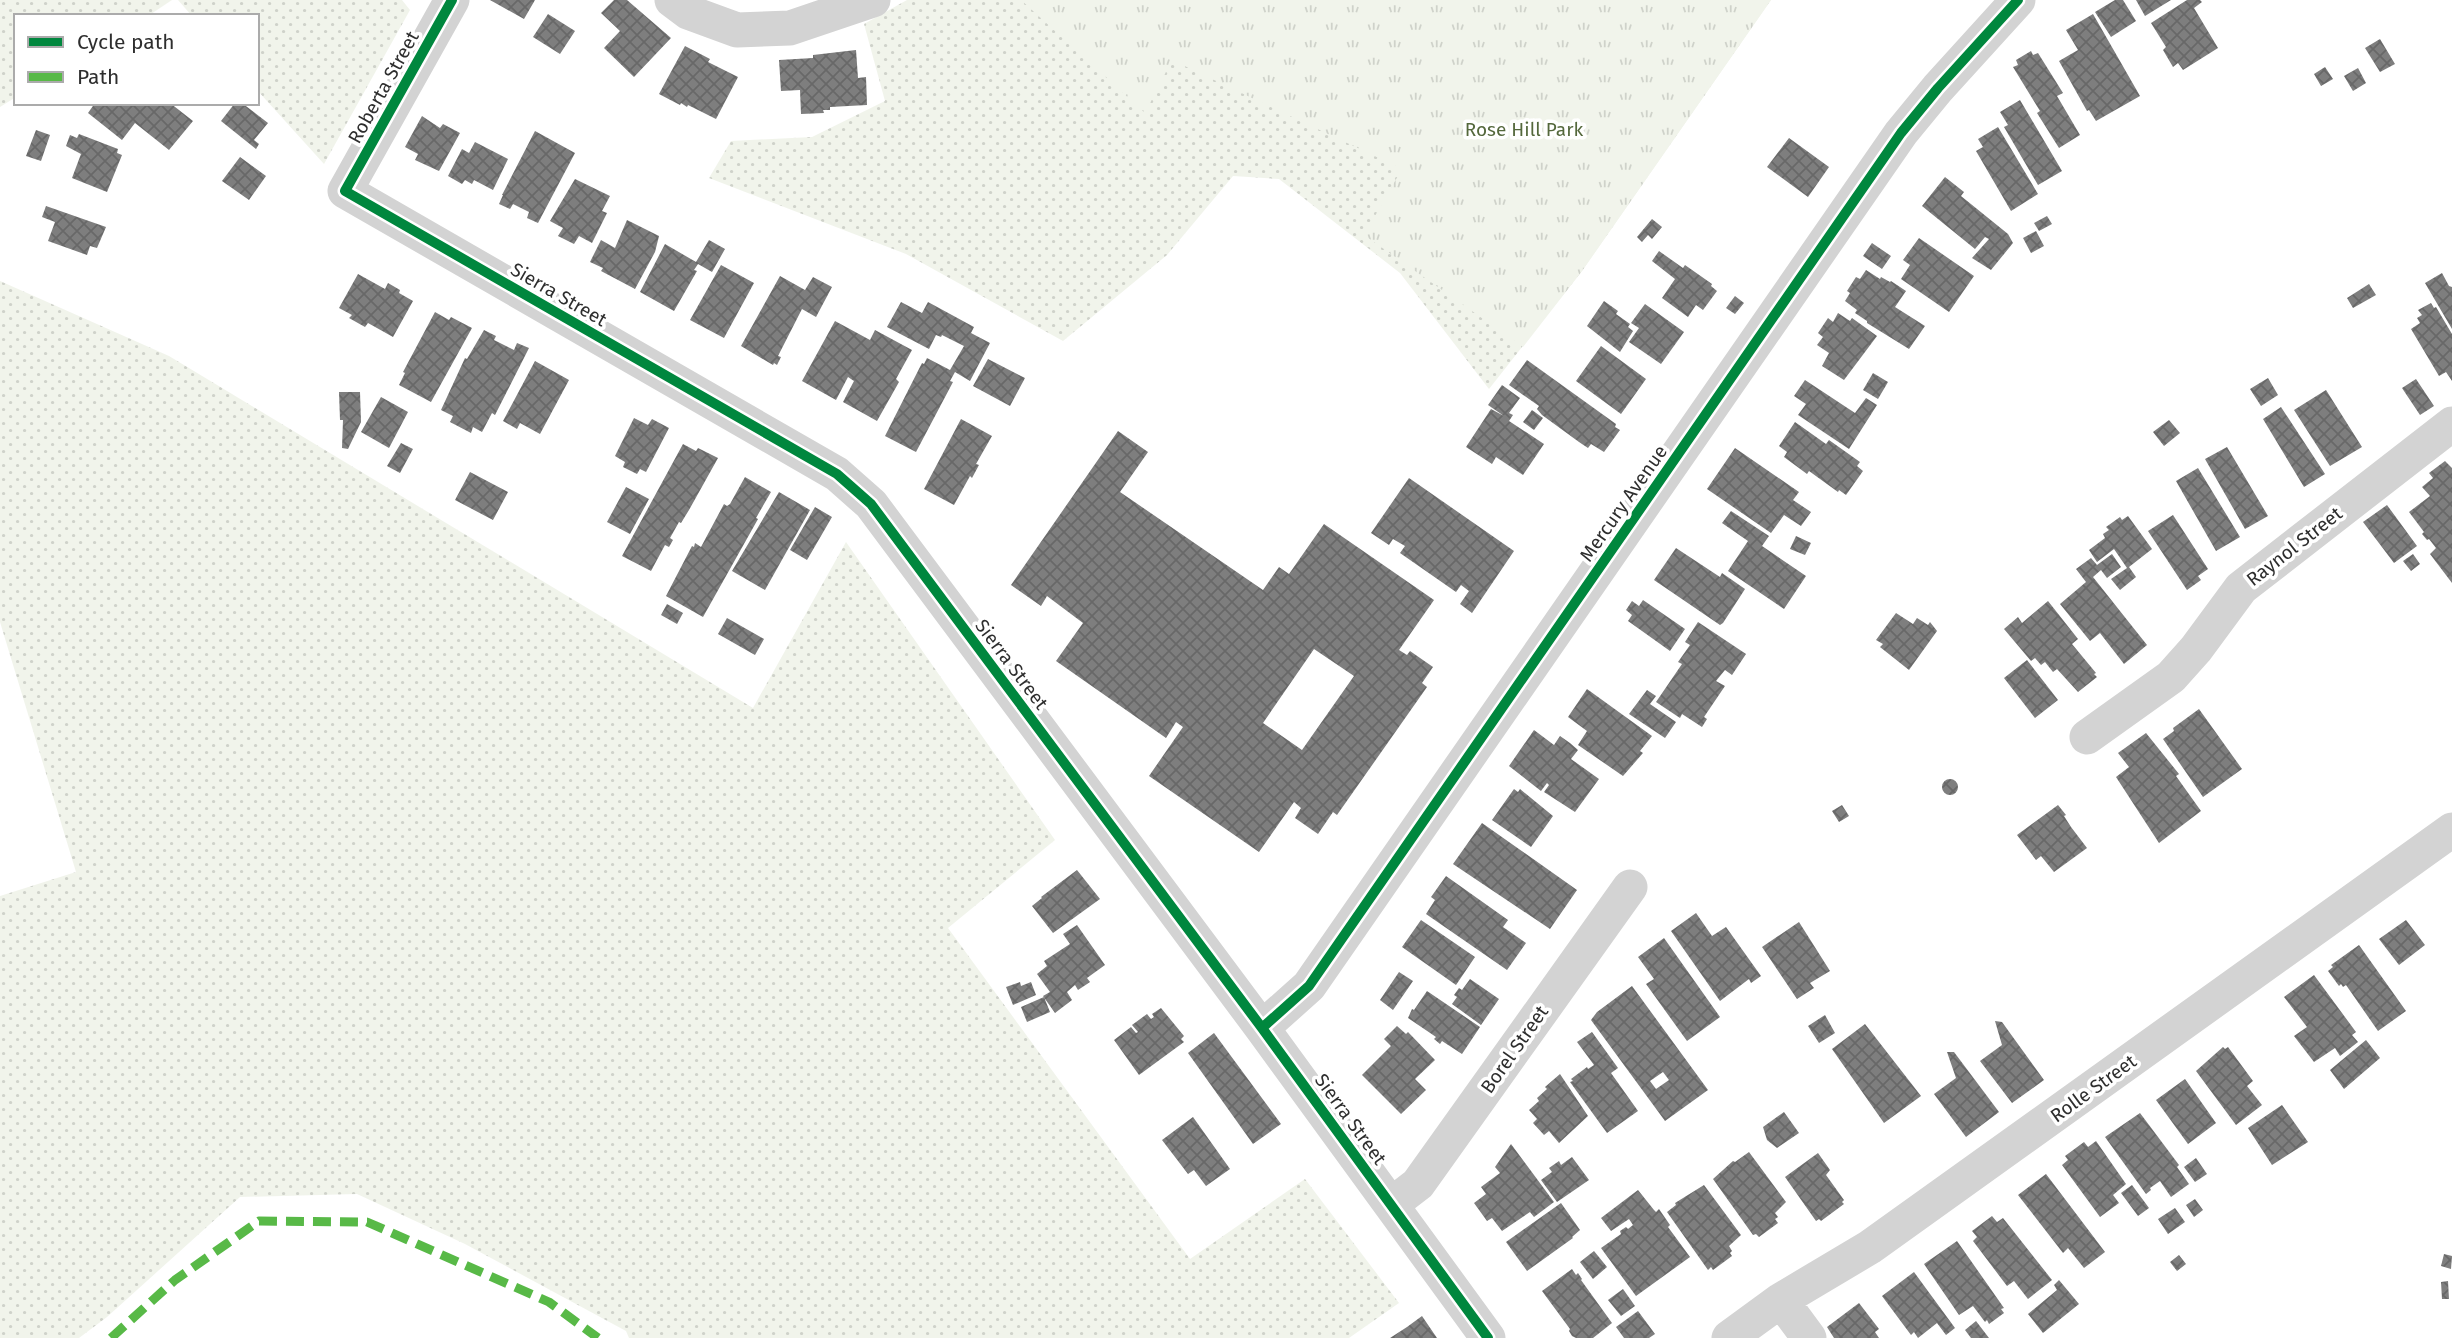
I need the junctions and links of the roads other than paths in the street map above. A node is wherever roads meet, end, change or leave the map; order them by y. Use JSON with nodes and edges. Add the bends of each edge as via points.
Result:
{"nodes":[{"id":1,"x":452,"y":0,"type":"edge"},
{"id":2,"x":672,"y":0,"type":"edge"},
{"id":3,"x":873,"y":0,"type":"edge"},
{"id":4,"x":2018,"y":0,"type":"edge"},
{"id":5,"x":345,"y":191,"type":"joint"},
{"id":6,"x":2452,"y":424,"type":"edge"},
{"id":7,"x":2087,"y":737,"type":"dead end"},
{"id":8,"x":2452,"y":830,"type":"edge"},
{"id":9,"x":1630,"y":887,"type":"dead end"},
{"id":10,"x":1262,"y":1028,"type":"junction"},
{"id":11,"x":1392,"y":1204,"type":"junction"},
{"id":12,"x":1781,"y":1300,"type":"junction"},
{"id":13,"x":1488,"y":1338,"type":"edge"},
{"id":14,"x":1729,"y":1338,"type":"edge"},
{"id":15,"x":1809,"y":1338,"type":"edge"}],
"edges":[{"from":1,"to":5,"type":"street","name":"Roberta Street"},
{"from":2,"to":3,"type":"street","via":[[688,12],[737,30],[790,28]]},
{"from":4,"to":10,"type":"street","name":"Mercury Avenue","via":[[1901,133],[1309,986]]},
{"from":5,"to":10,"type":"street","name":"Sierra Street","via":[[836,474],[871,504]]},
{"from":6,"to":7,"type":"street","name":"Raynol Street","via":[[2242,588],[2171,677]]},
{"from":8,"to":12,"type":"street","name":"Rolle Street","via":[[1870,1247]]},
{"from":9,"to":11,"type":"street","name":"Borel Street","via":[[1418,1184]]},
{"from":10,"to":11,"type":"street","name":"Sierra Street"},
{"from":11,"to":13,"type":"street","name":"Sierra Street"},
{"from":12,"to":14,"type":"street","name":"Rolle Street"},
{"from":12,"to":15,"type":"street"}]}
